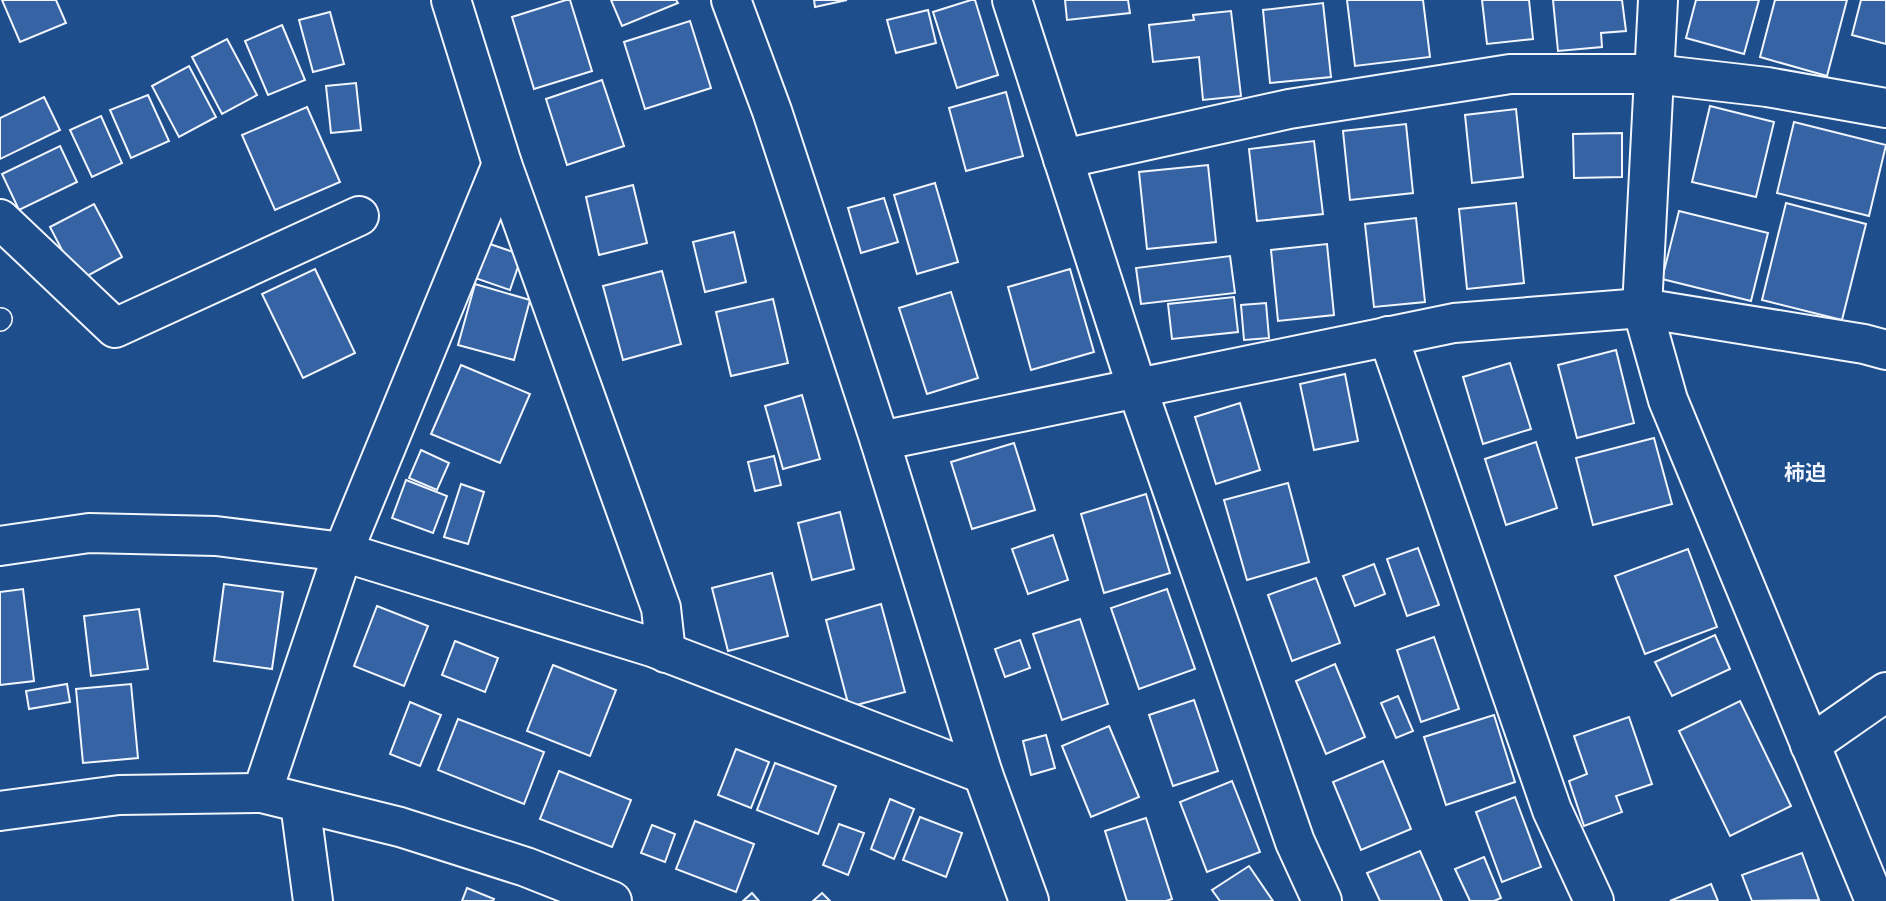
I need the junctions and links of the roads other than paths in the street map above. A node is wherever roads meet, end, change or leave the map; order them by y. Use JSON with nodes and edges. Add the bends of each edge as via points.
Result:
{"nodes":[{"id":1,"x":451,"y":0,"type":"edge"},
{"id":2,"x":731,"y":0,"type":"edge"},
{"id":3,"x":1012,"y":0,"type":"edge"},
{"id":4,"x":1658,"y":0,"type":"edge"},
{"id":5,"x":1654,"y":74,"type":"junction"},
{"id":6,"x":1886,"y":108,"type":"edge"},
{"id":7,"x":1063,"y":159,"type":"junction"},
{"id":8,"x":502,"y":164,"type":"junction"},
{"id":9,"x":359,"y":216,"type":"dead end"},
{"id":10,"x":0,"y":219,"type":"edge"},
{"id":11,"x":1642,"y":308,"type":"junction"},
{"id":12,"x":1388,"y":336,"type":"junction"},
{"id":13,"x":1886,"y":350,"type":"edge"},
{"id":14,"x":1137,"y":388,"type":"junction"},
{"id":15,"x":880,"y":441,"type":"junction"},
{"id":16,"x":0,"y":546,"type":"edge"},
{"id":17,"x":343,"y":552,"type":"junction"},
{"id":18,"x":666,"y":653,"type":"junction"},
{"id":19,"x":1886,"y":692,"type":"edge"},
{"id":20,"x":1810,"y":744,"type":"junction"},
{"id":21,"x":983,"y":774,"type":"junction"},
{"id":22,"x":262,"y":793,"type":"junction"},
{"id":23,"x":300,"y":803,"type":"junction"},
{"id":24,"x":0,"y":811,"type":"edge"},
{"id":25,"x":313,"y":901,"type":"edge"},
{"id":26,"x":612,"y":901,"type":"edge"},
{"id":27,"x":1029,"y":901,"type":"edge"},
{"id":28,"x":1322,"y":901,"type":"edge"},
{"id":29,"x":1594,"y":901,"type":"edge"},
{"id":30,"x":1875,"y":901,"type":"edge"}],
"edges":[{"from":1,"to":8,"type":"street"},
{"from":2,"to":15,"type":"street"},
{"from":3,"to":7,"type":"street"},
{"from":4,"to":5,"type":"street"},
{"from":5,"to":6,"type":"street","via":[[1767,87]]},
{"from":5,"to":7,"type":"street","via":[[1510,75],[1289,109]]},
{"from":5,"to":11,"type":"street"},
{"from":7,"to":14,"type":"street"},
{"from":8,"to":17,"type":"street"},
{"from":8,"to":18,"type":"street","via":[[661,608]]},
{"from":9,"to":10,"type":"street","via":[[115,328]]},
{"from":11,"to":12,"type":"street","via":[[1454,323]]},
{"from":11,"to":13,"type":"street"},
{"from":11,"to":20,"type":"street","via":[[1668,400]]},
{"from":12,"to":14,"type":"street"},
{"from":12,"to":29,"type":"street","via":[[1552,810]]},
{"from":14,"to":15,"type":"street"},
{"from":14,"to":28,"type":"street","via":[[1295,842]]},
{"from":15,"to":21,"type":"street"},
{"from":16,"to":17,"type":"street","via":[[102,533],[216,536]]},
{"from":17,"to":18,"type":"street"},
{"from":17,"to":22,"type":"street"},
{"from":18,"to":21,"type":"street"},
{"from":19,"to":20,"type":"street"},
{"from":20,"to":30,"type":"street"},
{"from":21,"to":27,"type":"street"},
{"from":22,"to":23,"type":"street"},
{"from":22,"to":24,"type":"street","via":[[119,795]]},
{"from":23,"to":25,"type":"street"},
{"from":23,"to":26,"type":"street","via":[[400,827],[527,867]]}]}
